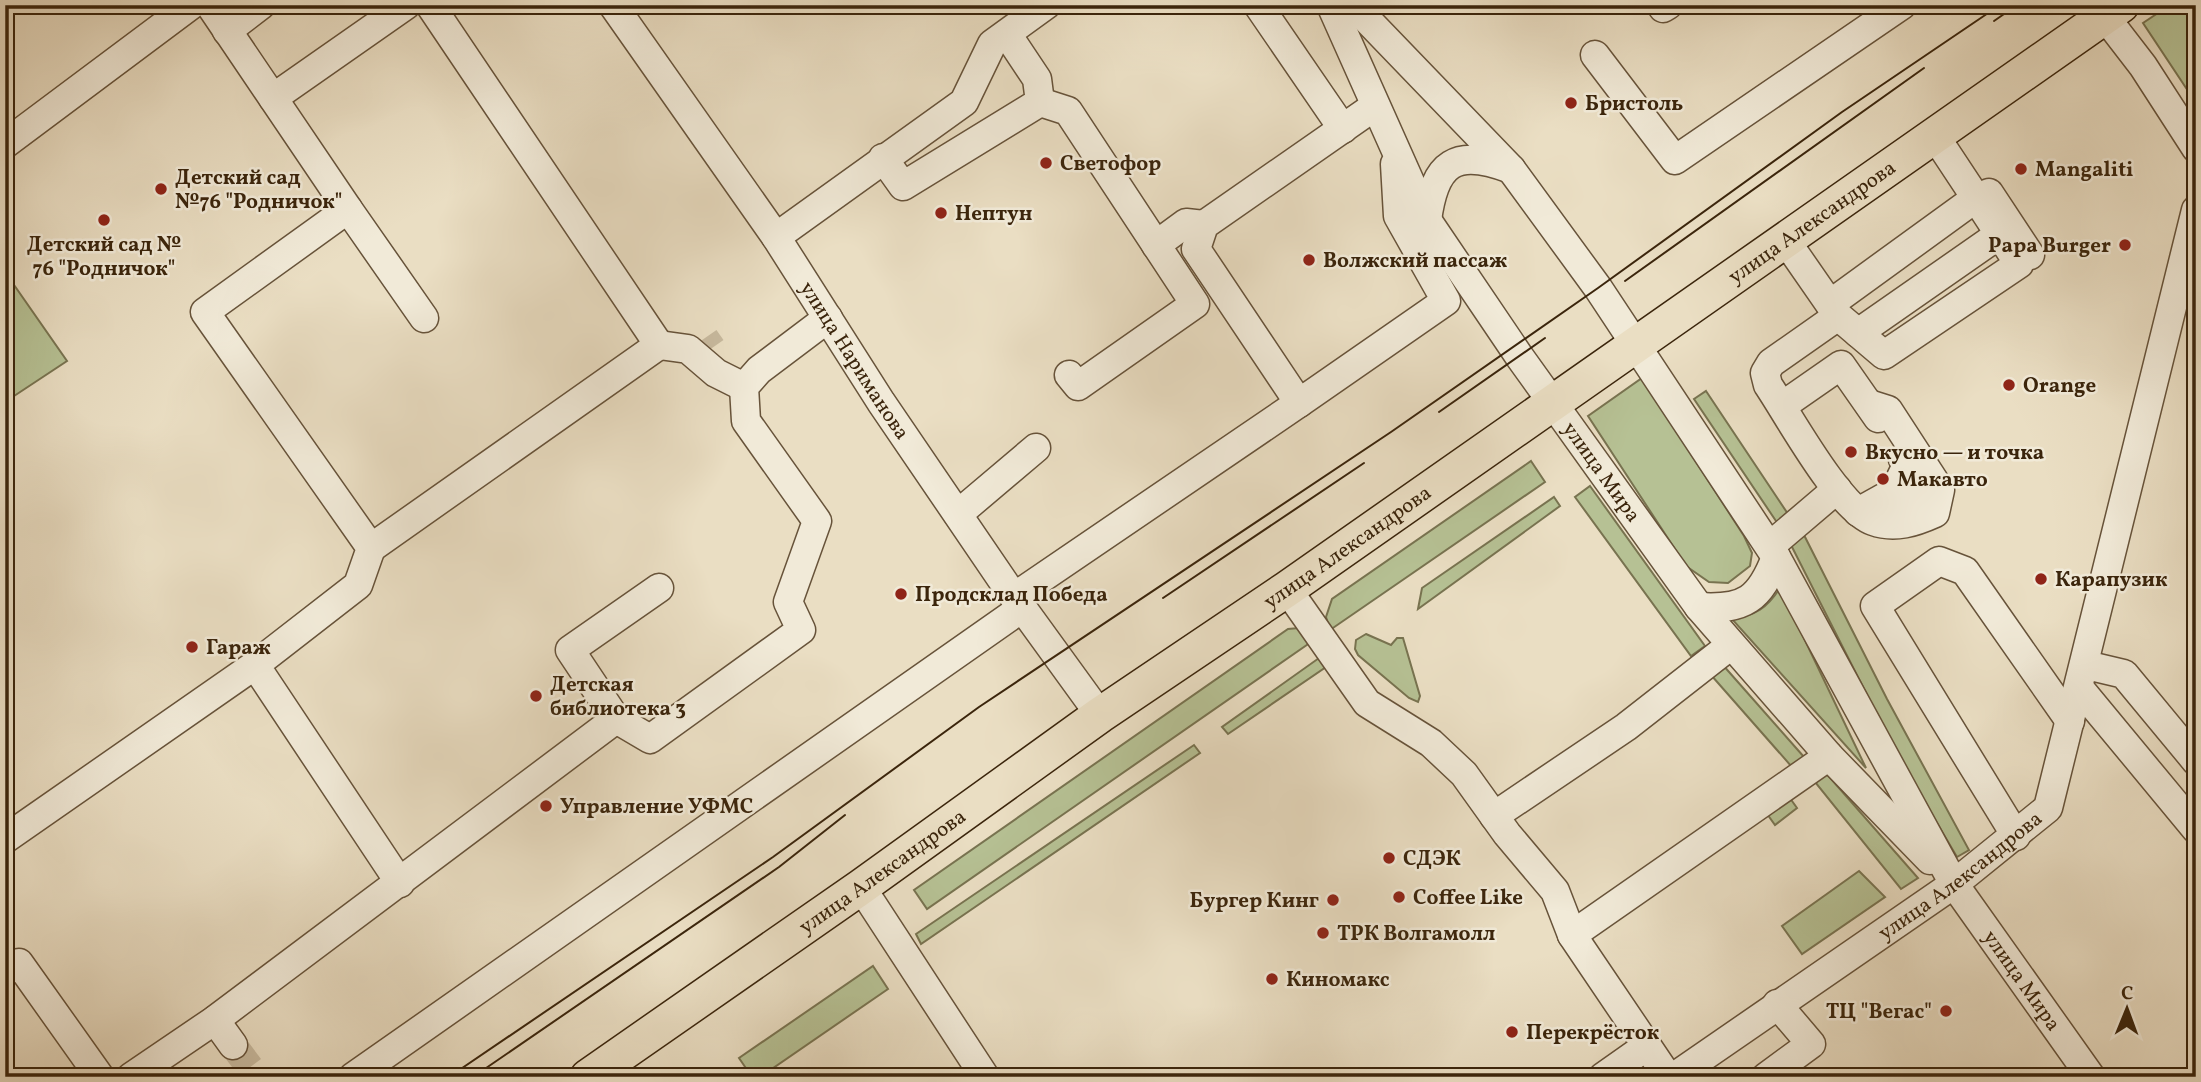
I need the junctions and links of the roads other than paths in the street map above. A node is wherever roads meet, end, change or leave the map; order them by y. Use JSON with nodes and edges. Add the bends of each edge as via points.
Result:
{"nodes":[{"id":1,"x":191,"y":5,"type":"edge"},
{"id":2,"x":210,"y":5,"type":"edge"},
{"id":3,"x":261,"y":5,"type":"edge"},
{"id":4,"x":406,"y":5,"type":"edge"},
{"id":5,"x":430,"y":5,"type":"edge"},
{"id":6,"x":613,"y":5,"type":"edge"},
{"id":7,"x":1046,"y":5,"type":"edge"},
{"id":8,"x":1258,"y":5,"type":"edge"},
{"id":9,"x":1331,"y":5,"type":"edge"},
{"id":10,"x":1353,"y":5,"type":"edge"},
{"id":11,"x":1661,"y":5,"type":"edge"},
{"id":12,"x":1668,"y":5,"type":"edge"},
{"id":13,"x":1902,"y":5,"type":"edge"},
{"id":14,"x":2107,"y":9,"type":"edge"},
{"id":15,"x":227,"y":31,"type":"junction"},
{"id":16,"x":1007,"y":34,"type":"junction"},
{"id":17,"x":1595,"y":55,"type":"dead end"},
{"id":18,"x":273,"y":98,"type":"junction"},
{"id":19,"x":1040,"y":102,"type":"junction"},
{"id":20,"x":1375,"y":106,"type":"junction"},
{"id":21,"x":1343,"y":129,"type":"junction"},
{"id":22,"x":1936,"y":136,"type":"junction"},
{"id":23,"x":5,"y":144,"type":"edge"},
{"id":24,"x":1394,"y":146,"type":"junction"},
{"id":25,"x":2196,"y":148,"type":"edge"},
{"id":26,"x":883,"y":158,"type":"junction"},
{"id":27,"x":1511,"y":169,"type":"junction"},
{"id":28,"x":1976,"y":198,"type":"junction"},
{"id":29,"x":348,"y":209,"type":"junction"},
{"id":30,"x":2196,"y":209,"type":"edge"},
{"id":31,"x":1427,"y":220,"type":"junction"},
{"id":32,"x":1205,"y":225,"type":"junction"},
{"id":33,"x":775,"y":237,"type":"junction"},
{"id":34,"x":1786,"y":241,"type":"junction"},
{"id":35,"x":1156,"y":245,"type":"junction"},
{"id":36,"x":2030,"y":255,"type":"dead end"},
{"id":37,"x":1842,"y":317,"type":"junction"},
{"id":38,"x":425,"y":318,"type":"dead end"},
{"id":39,"x":828,"y":318,"type":"junction"},
{"id":40,"x":1635,"y":343,"type":"junction"},
{"id":41,"x":659,"y":345,"type":"junction"},
{"id":42,"x":1842,"y":365,"type":"junction"},
{"id":43,"x":1069,"y":375,"type":"dead end"},
{"id":44,"x":744,"y":387,"type":"junction"},
{"id":45,"x":1552,"y":402,"type":"junction"},
{"id":46,"x":1299,"y":403,"type":"junction"},
{"id":47,"x":1869,"y":404,"type":"junction"},
{"id":48,"x":1782,"y":406,"type":"junction"},
{"id":49,"x":1036,"y":448,"type":"dead end"},
{"id":50,"x":1837,"y":489,"type":"junction"},
{"id":51,"x":958,"y":514,"type":"junction"},
{"id":52,"x":1866,"y":516,"type":"junction"},
{"id":53,"x":371,"y":548,"type":"junction"},
{"id":54,"x":1773,"y":551,"type":"junction"},
{"id":55,"x":659,"y":588,"type":"dead end"},
{"id":56,"x":1287,"y":589,"type":"junction"},
{"id":57,"x":1018,"y":602,"type":"junction"},
{"id":58,"x":1699,"y":607,"type":"junction"},
{"id":59,"x":1731,"y":645,"type":"junction"},
{"id":60,"x":254,"y":665,"type":"junction"},
{"id":61,"x":2083,"y":677,"type":"junction"},
{"id":62,"x":1100,"y":715,"type":"junction"},
{"id":63,"x":616,"y":719,"type":"junction"},
{"id":64,"x":2070,"y":721,"type":"junction"},
{"id":65,"x":1829,"y":756,"type":"junction"},
{"id":66,"x":2196,"y":761,"type":"edge"},
{"id":67,"x":1493,"y":816,"type":"junction"},
{"id":68,"x":2196,"y":829,"type":"edge"},
{"id":69,"x":2016,"y":836,"type":"junction"},
{"id":70,"x":5,"y":839,"type":"edge"},
{"id":71,"x":400,"y":883,"type":"junction"},
{"id":72,"x":1954,"y":884,"type":"junction"},
{"id":73,"x":861,"y":887,"type":"junction"},
{"id":74,"x":1572,"y":935,"type":"junction"},
{"id":75,"x":5,"y":972,"type":"edge"},
{"id":76,"x":1777,"y":1004,"type":"junction"},
{"id":77,"x":215,"y":1020,"type":"junction"},
{"id":78,"x":233,"y":1045,"type":"tunnel mouth"},
{"id":79,"x":1647,"y":1046,"type":"junction"},
{"id":80,"x":100,"y":1077,"type":"edge"},
{"id":81,"x":131,"y":1077,"type":"edge"},
{"id":82,"x":353,"y":1077,"type":"edge"},
{"id":83,"x":588,"y":1077,"type":"edge"},
{"id":84,"x":985,"y":1077,"type":"edge"},
{"id":85,"x":1603,"y":1077,"type":"edge"},
{"id":86,"x":1668,"y":1077,"type":"edge"},
{"id":87,"x":1674,"y":1077,"type":"edge"},
{"id":88,"x":1766,"y":1077,"type":"edge"},
{"id":89,"x":2091,"y":1077,"type":"edge"}],
"edges":[{"from":1,"to":23,"type":"street"},
{"from":2,"to":15,"type":"street"},
{"from":3,"to":15,"type":"street"},
{"from":4,"to":18,"type":"street"},
{"from":5,"to":41,"type":"street"},
{"from":6,"to":33,"type":"street","name":"улица Нариманова"},
{"from":7,"to":16,"type":"street"},
{"from":8,"to":21,"type":"street"},
{"from":9,"to":20,"type":"street","name":"улица Мира"},
{"from":10,"to":27,"type":"street","name":"улица Мира"},
{"from":11,"to":12,"type":"street"},
{"from":13,"to":17,"type":"street","via":[[1675,160]]},
{"from":14,"to":22,"type":"main road","name":"улица Александрова"},
{"from":14,"to":25,"type":"street","name":"улица Александрова"},
{"from":15,"to":18,"type":"street"},
{"from":16,"to":19,"type":"street","via":[[1037,79]]},
{"from":16,"to":26,"type":"street","via":[[992,44],[964,102]]},
{"from":18,"to":29,"type":"street"},
{"from":19,"to":26,"type":"street","via":[[903,186]]},
{"from":19,"to":35,"type":"street","via":[[1068,111]]},
{"from":20,"to":21,"type":"street"},
{"from":20,"to":24,"type":"street","name":"улица Мира"},
{"from":21,"to":32,"type":"street"},
{"from":22,"to":28,"type":"street"},
{"from":22,"to":34,"type":"main road","name":"улица Александрова"},
{"from":24,"to":31,"type":"street","name":"улица Мира"},
{"from":24,"to":46,"type":"street","via":[[1398,216],[1446,301]]},
{"from":26,"to":33,"type":"street"},
{"from":27,"to":31,"type":"street","via":[[1469,159],[1446,167],[1436,179]]},
{"from":27,"to":40,"type":"street","name":"улица Мира"},
{"from":28,"to":36,"type":"street","via":[[1989,193]]},
{"from":28,"to":37,"type":"street"},
{"from":28,"to":37,"type":"street","via":[[2019,264],[1884,355]]},
{"from":29,"to":38,"type":"street"},
{"from":29,"to":53,"type":"street","via":[[205,312]]},
{"from":30,"to":61,"type":"street","name":"улица Александрова"},
{"from":31,"to":45,"type":"street","name":"улица Мира"},
{"from":32,"to":35,"type":"street","via":[[1186,223]]},
{"from":32,"to":46,"type":"street","via":[[1196,249]]},
{"from":33,"to":39,"type":"street","name":"улица Нариманова"},
{"from":34,"to":37,"type":"street"},
{"from":34,"to":40,"type":"main road","name":"улица Александрова"},
{"from":35,"to":43,"type":"street","via":[[1195,304],[1078,386]]},
{"from":37,"to":42,"type":"street"},
{"from":37,"to":48,"type":"street","via":[[1771,363],[1765,373],[1768,385]]},
{"from":39,"to":44,"type":"street","via":[[759,370]]},
{"from":39,"to":51,"type":"street","name":"улица Нариманова"},
{"from":40,"to":45,"type":"main road","name":"улица Александрова"},
{"from":40,"to":54,"type":"street","name":"улица Мира"},
{"from":41,"to":44,"type":"street","via":[[688,349],[716,373]]},
{"from":41,"to":53,"type":"street"},
{"from":42,"to":47,"type":"street"},
{"from":42,"to":48,"type":"street"},
{"from":44,"to":63,"type":"street","via":[[746,421],[817,521],[789,602],[801,631],[650,739]]},
{"from":45,"to":56,"type":"main road","name":"улица Александрова"},
{"from":45,"to":58,"type":"street","name":"улица Мира"},
{"from":46,"to":57,"type":"street"},
{"from":47,"to":52,"type":"street","via":[[1907,465],[1894,492]]},
{"from":47,"to":52,"type":"street","via":[[1888,410],[1940,490],[1935,513],[1909,525]]},
{"from":48,"to":50,"type":"street"},
{"from":49,"to":51,"type":"street"},
{"from":50,"to":52,"type":"street"},
{"from":50,"to":54,"type":"street"},
{"from":51,"to":57,"type":"street","name":"улица Нариманова"},
{"from":53,"to":60,"type":"street","via":[[358,585]]},
{"from":54,"to":58,"type":"street","via":[[1767,583],[1752,599],[1724,608]]},
{"from":54,"to":72,"type":"street","name":"улица Мира"},
{"from":55,"to":63,"type":"street","via":[[570,650]]},
{"from":56,"to":62,"type":"main road","name":"улица Александрова"},
{"from":56,"to":67,"type":"street","via":[[1367,703],[1432,743],[1464,774]]},
{"from":57,"to":62,"type":"street","name":"улица Нариманова"},
{"from":57,"to":82,"type":"street"},
{"from":58,"to":59,"type":"street","name":"улица Мира"},
{"from":59,"to":65,"type":"street","name":"улица Мира"},
{"from":59,"to":67,"type":"street","via":[[1626,727]]},
{"from":60,"to":70,"type":"street"},
{"from":60,"to":71,"type":"street"},
{"from":61,"to":64,"type":"street","name":"улица Александрова"},
{"from":61,"to":66,"type":"street","via":[[2124,674]]},
{"from":61,"to":68,"type":"street"},
{"from":62,"to":73,"type":"main road","name":"улица Александрова"},
{"from":63,"to":71,"type":"street"},
{"from":64,"to":69,"type":"street","name":"улица Александрова","via":[[2048,808]]},
{"from":64,"to":69,"type":"street","via":[[1965,571],[1939,561],[1875,606]]},
{"from":65,"to":72,"type":"street","name":"улица Мира"},
{"from":65,"to":74,"type":"street"},
{"from":67,"to":74,"type":"street","via":[[1555,891]]},
{"from":69,"to":72,"type":"street","name":"улица Александрова"},
{"from":71,"to":77,"type":"street"},
{"from":72,"to":76,"type":"street","name":"улица Александрова"},
{"from":72,"to":89,"type":"street","name":"улица Мира"},
{"from":73,"to":83,"type":"main road","name":"улица Александрова"},
{"from":73,"to":84,"type":"street"},
{"from":74,"to":79,"type":"street"},
{"from":75,"to":80,"type":"street","via":[[19,964]]},
{"from":76,"to":87,"type":"street","name":"улица Александрова"},
{"from":76,"to":88,"type":"street","via":[[1811,1044]]},
{"from":77,"to":78,"type":"street"},
{"from":77,"to":81,"type":"street"},
{"from":79,"to":85,"type":"street"},
{"from":79,"to":86,"type":"street"}]}
